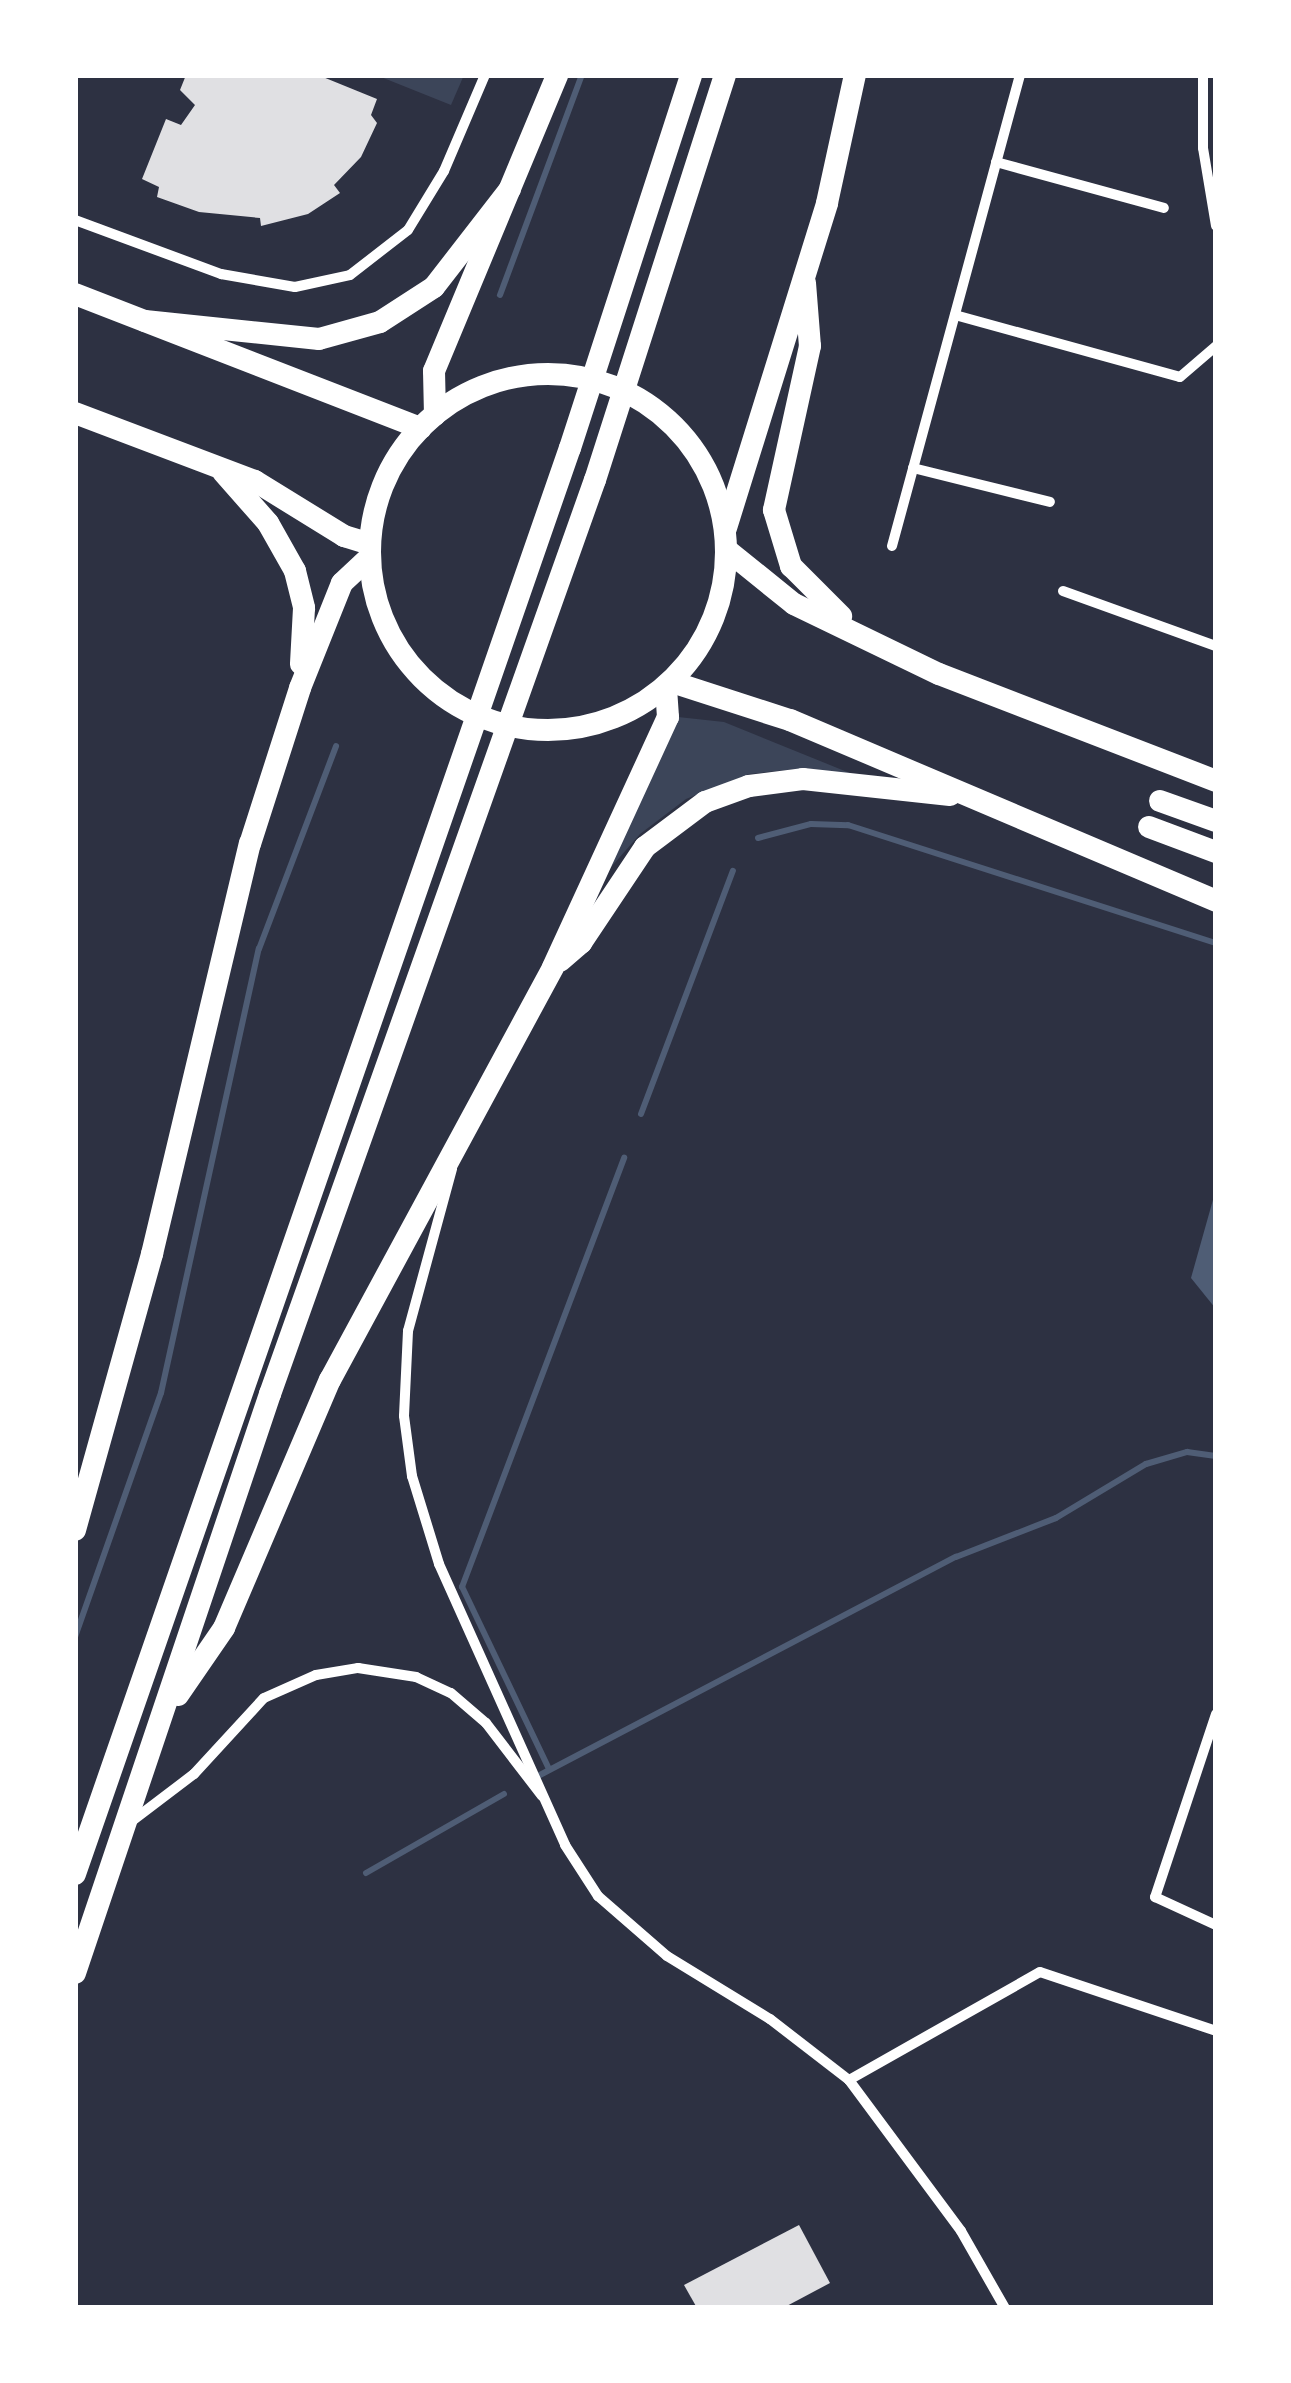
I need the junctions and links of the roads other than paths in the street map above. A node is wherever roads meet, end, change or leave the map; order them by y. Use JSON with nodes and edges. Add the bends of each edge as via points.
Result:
{"nodes":[{"id":1,"x":485,"y":75,"type":"edge"},
{"id":2,"x":556,"y":75,"type":"edge"},
{"id":3,"x":691,"y":75,"type":"edge"},
{"id":4,"x":725,"y":75,"type":"edge"},
{"id":5,"x":855,"y":75,"type":"edge"},
{"id":6,"x":1020,"y":75,"type":"edge"},
{"id":7,"x":1204,"y":75,"type":"edge"},
{"id":8,"x":996,"y":162,"type":"junction"},
{"id":9,"x":510,"y":188,"type":"junction"},
{"id":10,"x":1164,"y":208,"type":"dead end"},
{"id":11,"x":75,"y":220,"type":"edge"},
{"id":12,"x":1216,"y":226,"type":"edge"},
{"id":13,"x":804,"y":279,"type":"junction"},
{"id":14,"x":75,"y":294,"type":"edge"},
{"id":15,"x":954,"y":316,"type":"junction"},
{"id":16,"x":145,"y":321,"type":"junction"},
{"id":17,"x":1216,"y":346,"type":"edge"},
{"id":18,"x":75,"y":413,"type":"edge"},
{"id":19,"x":428,"y":421,"type":"junction"},
{"id":20,"x":213,"y":464,"type":"junction"},
{"id":21,"x":913,"y":468,"type":"junction"},
{"id":22,"x":1050,"y":502,"type":"dead end"},
{"id":23,"x":726,"y":540,"type":"junction"},
{"id":24,"x":892,"y":546,"type":"dead end"},
{"id":25,"x":370,"y":551,"type":"junction"},
{"id":26,"x":1063,"y":591,"type":"dead end"},
{"id":27,"x":871,"y":639,"type":"junction"},
{"id":28,"x":1216,"y":646,"type":"edge"},
{"id":29,"x":669,"y":684,"type":"junction"},
{"id":30,"x":300,"y":688,"type":"junction"},
{"id":31,"x":1216,"y":782,"type":"edge"},
{"id":32,"x":976,"y":799,"type":"junction"},
{"id":33,"x":1160,"y":802,"type":"dead end"},
{"id":34,"x":1216,"y":822,"type":"edge"},
{"id":35,"x":1149,"y":827,"type":"dead end"},
{"id":36,"x":1216,"y":852,"type":"edge"},
{"id":37,"x":1216,"y":901,"type":"edge"},
{"id":38,"x":554,"y":966,"type":"junction"},
{"id":39,"x":455,"y":1145,"type":"junction"},
{"id":40,"x":75,"y":1530,"type":"edge"},
{"id":41,"x":168,"y":1708,"type":"junction"},
{"id":42,"x":1216,"y":1714,"type":"edge"},
{"id":43,"x":542,"y":1797,"type":"junction"},
{"id":44,"x":128,"y":1824,"type":"junction"},
{"id":45,"x":75,"y":1874,"type":"edge"},
{"id":46,"x":1216,"y":1925,"type":"edge"},
{"id":47,"x":75,"y":1973,"type":"edge"},
{"id":48,"x":1216,"y":2030,"type":"edge"},
{"id":49,"x":849,"y":2080,"type":"junction"},
{"id":50,"x":1005,"y":2308,"type":"edge"}],
"edges":[{"from":1,"to":11,"type":"street","via":[[444,171],[408,230],[350,275],[296,287],[221,274]]},
{"from":2,"to":9,"type":"highway"},
{"from":3,"to":45,"type":"highway","via":[[570,448]]},
{"from":4,"to":41,"type":"highway","via":[[595,480],[328,1231]]},
{"from":5,"to":13,"type":"highway"},
{"from":6,"to":8,"type":"street"},
{"from":7,"to":12,"type":"street","via":[[1203,148]]},
{"from":8,"to":10,"type":"street"},
{"from":8,"to":15,"type":"street"},
{"from":9,"to":16,"type":"highway","via":[[434,288],[362,329],[298,338]]},
{"from":9,"to":19,"type":"highway","via":[[434,371]]},
{"from":13,"to":23,"type":"highway"},
{"from":13,"to":27,"type":"highway","via":[[812,334],[774,494],[777,530],[809,590]]},
{"from":14,"to":16,"type":"highway"},
{"from":15,"to":17,"type":"street","via":[[1180,377]]},
{"from":15,"to":21,"type":"street"},
{"from":16,"to":19,"type":"highway"},
{"from":18,"to":20,"type":"highway"},
{"from":19,"to":23,"type":"highway","via":[[490,384],[531,376],[614,388],[651,408],[696,452]]},
{"from":19,"to":25,"type":"highway","via":[[384,481]]},
{"from":20,"to":25,"type":"highway"},
{"from":20,"to":30,"type":"highway","via":[[257,509],[295,571],[304,608]]},
{"from":21,"to":22,"type":"street"},
{"from":21,"to":24,"type":"street"},
{"from":23,"to":27,"type":"highway","via":[[794,604]]},
{"from":23,"to":29,"type":"highway","via":[[709,631]]},
{"from":25,"to":29,"type":"highway","via":[[378,606],[400,651],[434,688],[476,715],[525,728],[575,728],[624,714]]},
{"from":25,"to":30,"type":"highway","via":[[342,583]]},
{"from":26,"to":28,"type":"street"},
{"from":27,"to":31,"type":"highway","via":[[939,674]]},
{"from":29,"to":32,"type":"highway","via":[[790,720]]},
{"from":29,"to":38,"type":"highway","via":[[668,717]]},
{"from":30,"to":40,"type":"highway","via":[[250,844],[126,1354]]},
{"from":32,"to":37,"type":"highway"},
{"from":32,"to":38,"type":"highway","via":[[803,779],[728,793],[684,815],[645,847],[581,943]]},
{"from":33,"to":34,"type":"highway"},
{"from":35,"to":36,"type":"highway"},
{"from":38,"to":39,"type":"highway"},
{"from":39,"to":41,"type":"highway","via":[[330,1380],[224,1628]]},
{"from":39,"to":43,"type":"street","via":[[408,1331],[407,1447],[439,1564]]},
{"from":41,"to":44,"type":"highway"},
{"from":42,"to":46,"type":"street","via":[[1155,1897]]},
{"from":43,"to":44,"type":"street","via":[[486,1723],[451,1693],[416,1677],[358,1668],[316,1675],[264,1698],[194,1774]]},
{"from":43,"to":49,"type":"street","via":[[580,1875],[598,1896],[667,1956],[770,2019]]},
{"from":44,"to":47,"type":"highway"},
{"from":48,"to":49,"type":"street","via":[[1040,1972]]},
{"from":49,"to":50,"type":"street","via":[[961,2231]]}]}
